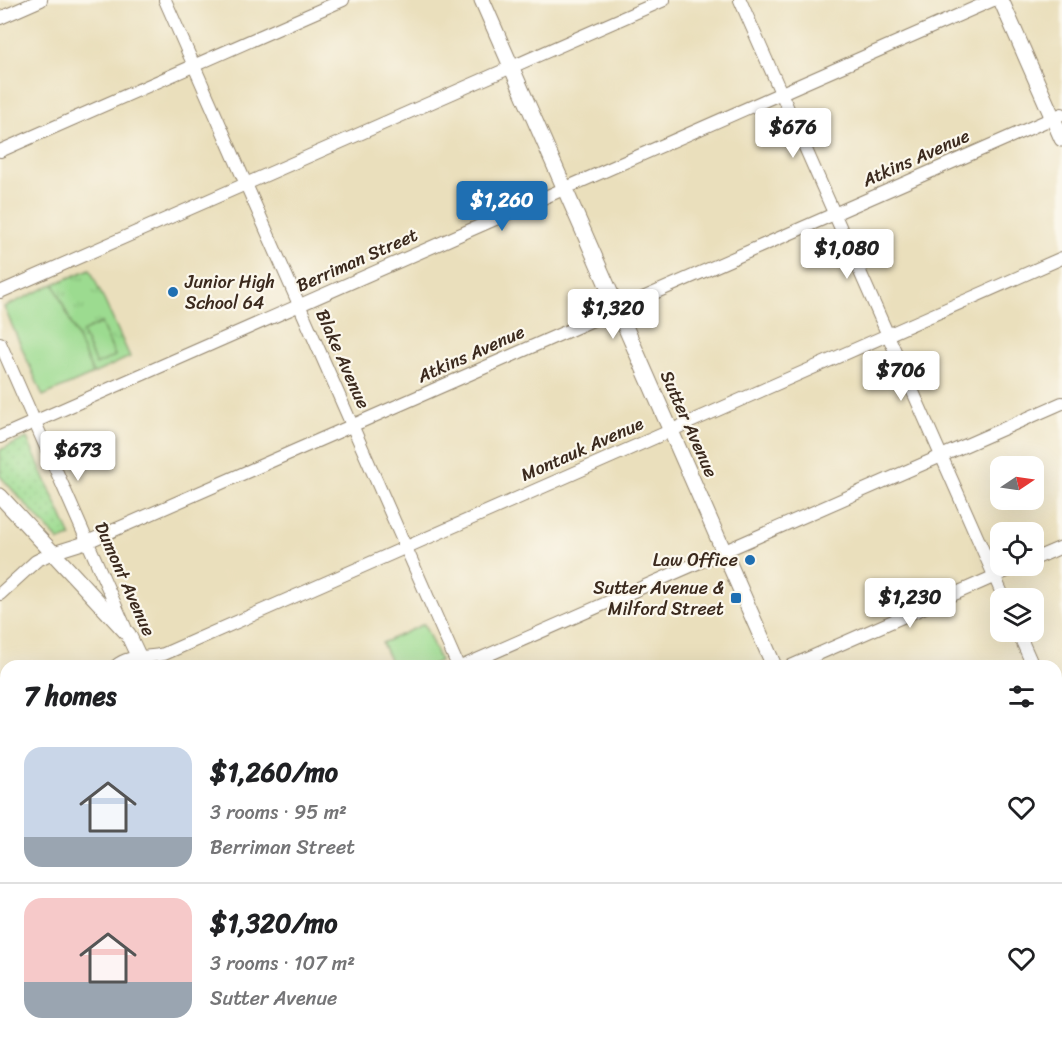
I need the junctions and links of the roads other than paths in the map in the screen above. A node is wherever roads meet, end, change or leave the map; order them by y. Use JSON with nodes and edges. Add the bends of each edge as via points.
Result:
{"nodes":[{"id":1,"x":41,"y":0,"type":"edge"},
{"id":2,"x":165,"y":0,"type":"edge"},
{"id":3,"x":342,"y":0,"type":"edge"},
{"id":4,"x":482,"y":0,"type":"edge"},
{"id":5,"x":664,"y":0,"type":"edge"},
{"id":6,"x":740,"y":0,"type":"edge"},
{"id":7,"x":993,"y":0,"type":"edge"},
{"id":8,"x":1001,"y":0,"type":"edge"},
{"id":9,"x":0,"y":18,"type":"edge"},
{"id":10,"x":194,"y":65,"type":"junction"},
{"id":11,"x":511,"y":67,"type":"junction"},
{"id":12,"x":780,"y":93,"type":"junction"},
{"id":13,"x":1057,"y":116,"type":"edge"},
{"id":14,"x":1062,"y":139,"type":"edge"},
{"id":15,"x":0,"y":151,"type":"edge"},
{"id":16,"x":246,"y":184,"type":"junction"},
{"id":17,"x":565,"y":188,"type":"junction"},
{"id":18,"x":834,"y":214,"type":"junction"},
{"id":19,"x":1062,"y":258,"type":"edge"},
{"id":20,"x":0,"y":292,"type":"edge"},
{"id":21,"x":300,"y":305,"type":"junction"},
{"id":22,"x":618,"y":309,"type":"junction"},
{"id":23,"x":887,"y":335,"type":"junction"},
{"id":24,"x":0,"y":343,"type":"edge"},
{"id":25,"x":1062,"y":403,"type":"edge"},
{"id":26,"x":34,"y":421,"type":"junction"},
{"id":27,"x":353,"y":426,"type":"junction"},
{"id":28,"x":671,"y":430,"type":"junction"},
{"id":29,"x":0,"y":437,"type":"edge"},
{"id":30,"x":941,"y":457,"type":"junction"},
{"id":31,"x":0,"y":496,"type":"edge"},
{"id":32,"x":87,"y":542,"type":"junction"},
{"id":33,"x":406,"y":547,"type":"junction"},
{"id":34,"x":1062,"y":547,"type":"edge"},
{"id":35,"x":724,"y":551,"type":"junction"},
{"id":36,"x":52,"y":553,"type":"junction"},
{"id":37,"x":1044,"y":555,"type":"edge"},
{"id":38,"x":990,"y":567,"type":"edge"},
{"id":39,"x":994,"y":576,"type":"joint"},
{"id":40,"x":999,"y":588,"type":"edge"},
{"id":41,"x":0,"y":594,"type":"edge"},
{"id":42,"x":128,"y":634,"type":"junction"},
{"id":43,"x":1022,"y":642,"type":"edge"},
{"id":44,"x":140,"y":660,"type":"edge"},
{"id":45,"x":147,"y":660,"type":"edge"},
{"id":46,"x":455,"y":660,"type":"edge"},
{"id":47,"x":477,"y":660,"type":"edge"},
{"id":48,"x":771,"y":660,"type":"edge"},
{"id":49,"x":805,"y":660,"type":"edge"},
{"id":50,"x":1030,"y":660,"type":"edge"}],
"edges":[{"from":1,"to":9,"type":"street"},
{"from":2,"to":10,"type":"street","name":"Blake Avenue"},
{"from":3,"to":10,"type":"street"},
{"from":4,"to":11,"type":"street","name":"Sutter Avenue"},
{"from":5,"to":11,"type":"street"},
{"from":6,"to":12,"type":"street"},
{"from":7,"to":12,"type":"street","name":"Berriman Street"},
{"from":8,"to":13,"type":"street"},
{"from":10,"to":15,"type":"street"},
{"from":10,"to":16,"type":"street","name":"Blake Avenue"},
{"from":11,"to":16,"type":"street"},
{"from":11,"to":17,"type":"street","name":"Sutter Avenue"},
{"from":12,"to":17,"type":"street","name":"Berriman Street"},
{"from":12,"to":18,"type":"street"},
{"from":13,"to":14,"type":"street"},
{"from":13,"to":18,"type":"street","name":"Atkins Avenue"},
{"from":16,"to":20,"type":"street"},
{"from":16,"to":21,"type":"street","name":"Blake Avenue"},
{"from":17,"to":21,"type":"street","name":"Berriman Street"},
{"from":17,"to":22,"type":"street","name":"Sutter Avenue"},
{"from":18,"to":22,"type":"street","name":"Atkins Avenue"},
{"from":18,"to":23,"type":"street"},
{"from":19,"to":23,"type":"street","name":"Montauk Avenue"},
{"from":21,"to":26,"type":"street","name":"Berriman Street"},
{"from":21,"to":27,"type":"street","name":"Blake Avenue"},
{"from":22,"to":27,"type":"street","name":"Atkins Avenue"},
{"from":22,"to":28,"type":"street","name":"Sutter Avenue"},
{"from":23,"to":28,"type":"street","name":"Montauk Avenue"},
{"from":23,"to":30,"type":"street"},
{"from":24,"to":26,"type":"street","name":"Dumont Avenue"},
{"from":25,"to":30,"type":"street"},
{"from":26,"to":29,"type":"street","name":"Berriman Street"},
{"from":26,"to":32,"type":"street","name":"Dumont Avenue"},
{"from":27,"to":32,"type":"street","name":"Atkins Avenue"},
{"from":27,"to":33,"type":"street","name":"Blake Avenue"},
{"from":28,"to":33,"type":"street","name":"Montauk Avenue"},
{"from":28,"to":35,"type":"street","name":"Sutter Avenue"},
{"from":30,"to":35,"type":"street"},
{"from":30,"to":38,"type":"street"},
{"from":31,"to":36,"type":"street"},
{"from":32,"to":36,"type":"street","name":"Atkins Avenue"},
{"from":32,"to":42,"type":"street","name":"Dumont Avenue"},
{"from":33,"to":45,"type":"street","name":"Montauk Avenue"},
{"from":33,"to":46,"type":"street","name":"Blake Avenue"},
{"from":34,"to":37,"type":"street"},
{"from":35,"to":47,"type":"street"},
{"from":35,"to":48,"type":"street","name":"Sutter Avenue"},
{"from":36,"to":41,"type":"street","name":"Atkins Avenue","via":[[36,561]]},
{"from":36,"to":42,"type":"street"},
{"from":39,"to":40,"type":"street"},
{"from":39,"to":49,"type":"street"},
{"from":42,"to":44,"type":"street","name":"Dumont Avenue"},
{"from":43,"to":50,"type":"street"}]}
